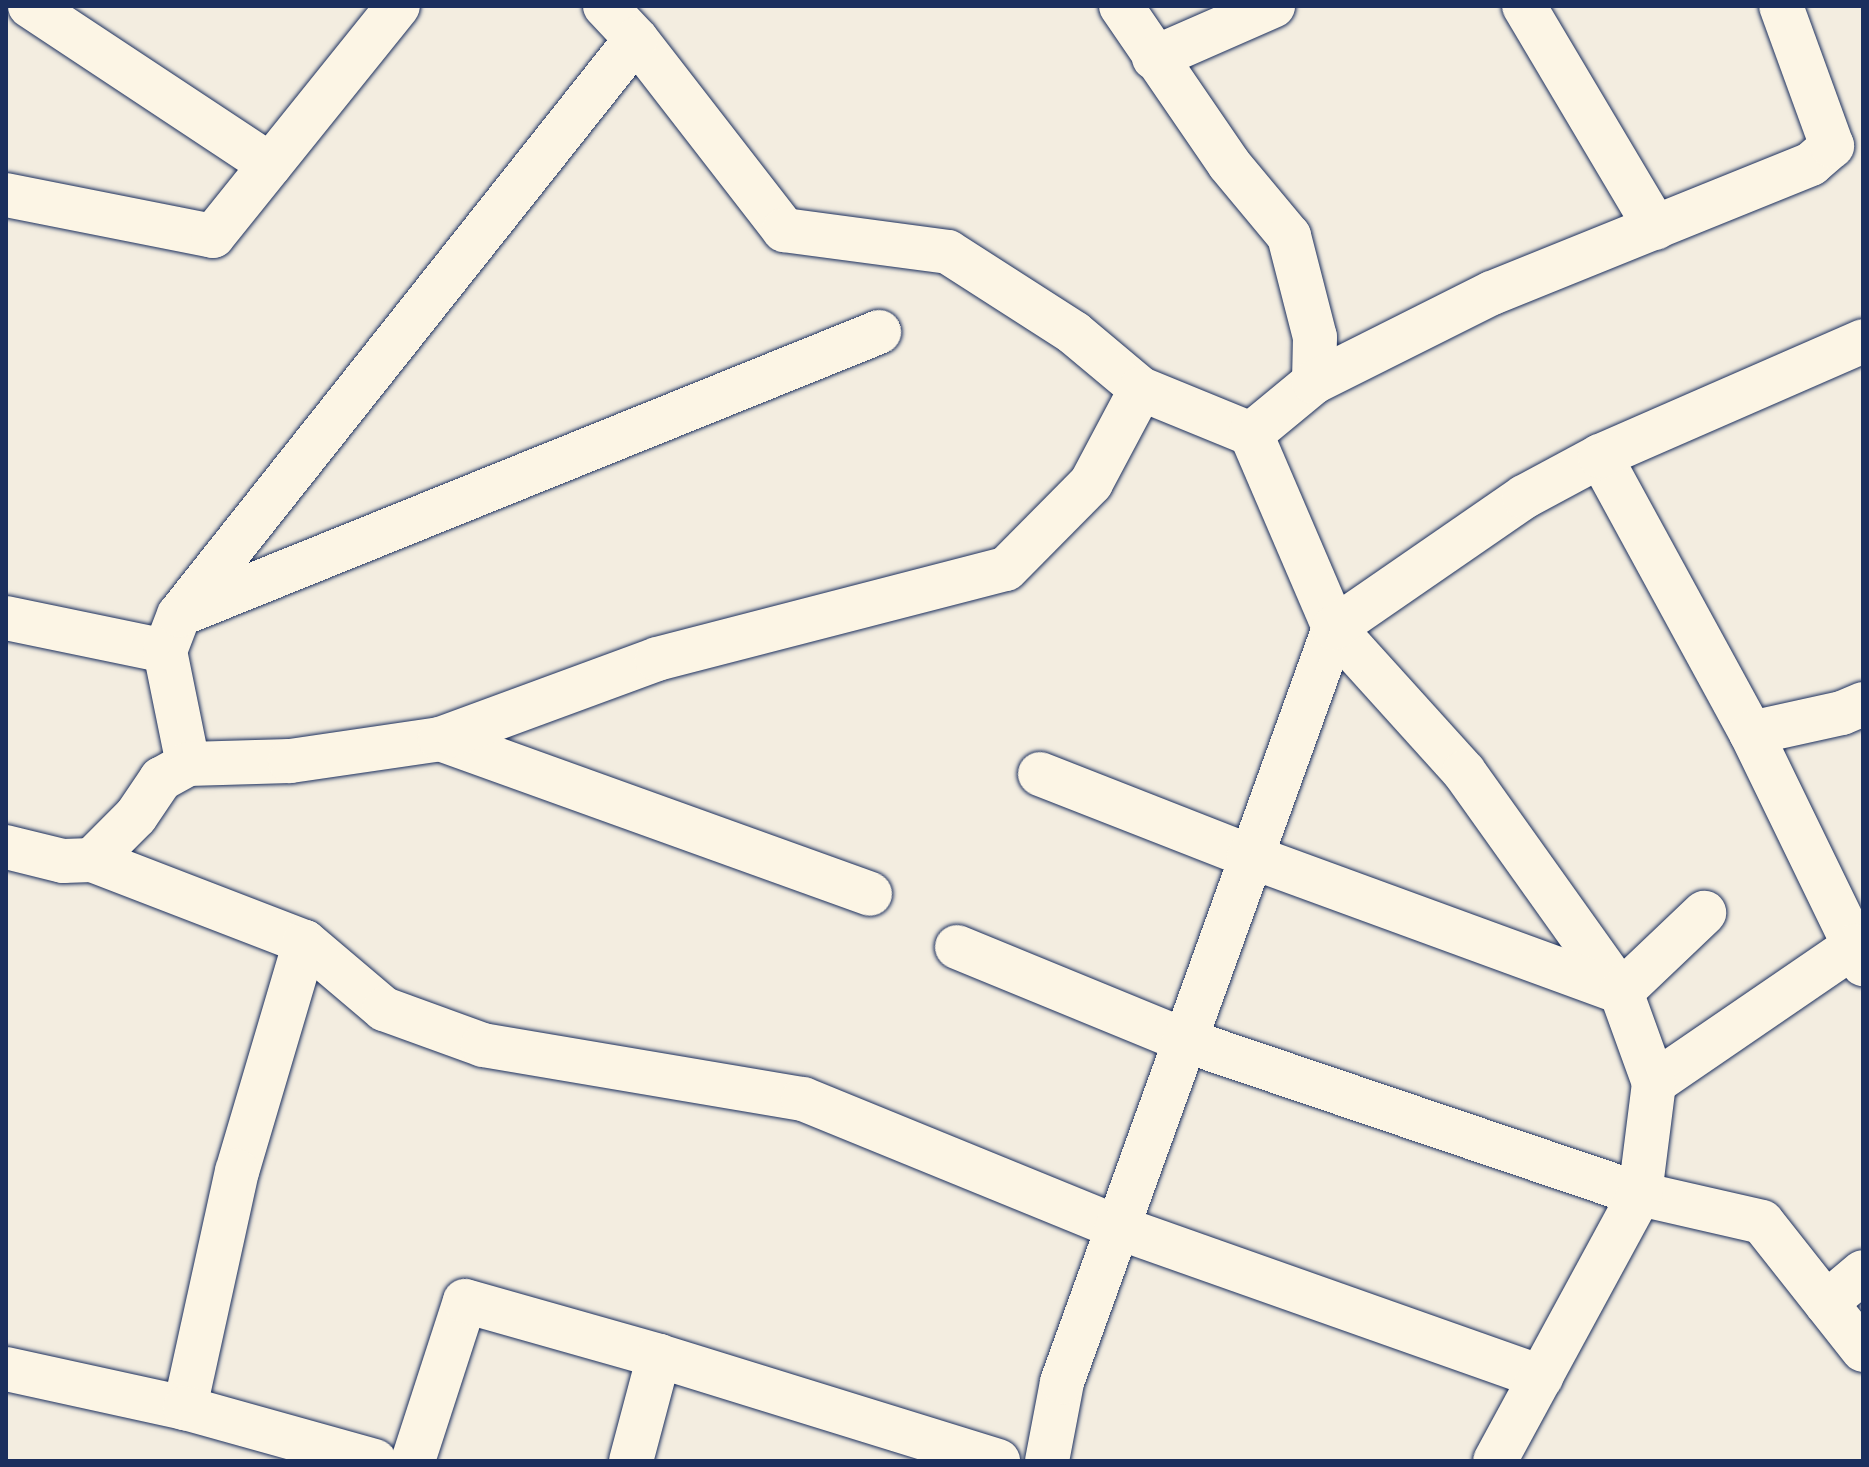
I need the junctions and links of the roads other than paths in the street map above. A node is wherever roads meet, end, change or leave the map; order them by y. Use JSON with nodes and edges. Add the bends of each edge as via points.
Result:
{"nodes":[{"id":1,"x":30,"y":6,"type":"edge"},
{"id":2,"x":605,"y":6,"type":"edge"},
{"id":3,"x":1121,"y":6,"type":"edge"},
{"id":4,"x":1273,"y":6,"type":"edge"},
{"id":5,"x":1524,"y":6,"type":"edge"},
{"id":6,"x":1781,"y":6,"type":"edge"},
{"id":7,"x":396,"y":7,"type":"edge"},
{"id":8,"x":636,"y":39,"type":"junction"},
{"id":9,"x":1154,"y":58,"type":"junction"},
{"id":10,"x":1848,"y":141,"type":"edge"},
{"id":11,"x":270,"y":165,"type":"junction"},
{"id":12,"x":6,"y":195,"type":"edge"},
{"id":13,"x":1656,"y":228,"type":"junction"},
{"id":14,"x":879,"y":332,"type":"dead end"},
{"id":15,"x":1863,"y":341,"type":"edge"},
{"id":16,"x":1314,"y":382,"type":"junction"},
{"id":17,"x":1141,"y":389,"type":"junction"},
{"id":18,"x":1251,"y":434,"type":"junction"},
{"id":19,"x":1600,"y":456,"type":"junction"},
{"id":20,"x":6,"y":618,"type":"edge"},
{"id":21,"x":1334,"y":628,"type":"junction"},
{"id":22,"x":172,"y":633,"type":"junction"},
{"id":23,"x":1863,"y":704,"type":"edge"},
{"id":24,"x":1751,"y":733,"type":"junction"},
{"id":25,"x":440,"y":739,"type":"junction"},
{"id":26,"x":188,"y":764,"type":"junction"},
{"id":27,"x":1040,"y":774,"type":"dead end"},
{"id":28,"x":6,"y":847,"type":"edge"},
{"id":29,"x":1249,"y":856,"type":"junction"},
{"id":30,"x":77,"y":860,"type":"junction"},
{"id":31,"x":6,"y":878,"type":"edge"},
{"id":32,"x":870,"y":894,"type":"dead end"},
{"id":33,"x":1704,"y":913,"type":"dead end"},
{"id":34,"x":305,"y":942,"type":"junction"},
{"id":35,"x":957,"y":947,"type":"dead end"},
{"id":36,"x":1858,"y":955,"type":"edge"},
{"id":37,"x":1621,"y":992,"type":"junction"},
{"id":38,"x":1184,"y":1040,"type":"junction"},
{"id":39,"x":1654,"y":1083,"type":"junction"},
{"id":40,"x":1640,"y":1194,"type":"junction"},
{"id":41,"x":1117,"y":1227,"type":"junction"},
{"id":42,"x":1863,"y":1272,"type":"edge"},
{"id":43,"x":1826,"y":1303,"type":"junction"},
{"id":44,"x":1863,"y":1350,"type":"edge"},
{"id":45,"x":659,"y":1356,"type":"junction"},
{"id":46,"x":6,"y":1369,"type":"edge"},
{"id":47,"x":1541,"y":1377,"type":"junction"},
{"id":48,"x":185,"y":1408,"type":"junction"},
{"id":49,"x":375,"y":1461,"type":"edge"},
{"id":50,"x":413,"y":1461,"type":"edge"},
{"id":51,"x":631,"y":1461,"type":"edge"},
{"id":52,"x":998,"y":1461,"type":"edge"},
{"id":53,"x":1047,"y":1461,"type":"edge"},
{"id":54,"x":1495,"y":1461,"type":"edge"}],
"edges":[{"from":1,"to":11,"type":"street"},
{"from":2,"to":8,"type":"street"},
{"from":3,"to":9,"type":"street"},
{"from":4,"to":9,"type":"street"},
{"from":5,"to":13,"type":"street"},
{"from":6,"to":10,"type":"street"},
{"from":7,"to":11,"type":"street"},
{"from":8,"to":17,"type":"street","via":[[784,230],[948,252],[1074,333]]},
{"from":8,"to":22,"type":"street"},
{"from":9,"to":16,"type":"street","via":[[1229,164],[1289,236],[1315,337]]},
{"from":10,"to":13,"type":"street","via":[[1811,164]]},
{"from":11,"to":12,"type":"street","via":[[213,236]]},
{"from":13,"to":16,"type":"street","via":[[1492,293]]},
{"from":14,"to":22,"type":"street"},
{"from":15,"to":19,"type":"street"},
{"from":16,"to":18,"type":"street"},
{"from":17,"to":18,"type":"street"},
{"from":17,"to":25,"type":"street","via":[[1091,483],[1006,569],[657,659]]},
{"from":18,"to":21,"type":"street"},
{"from":19,"to":21,"type":"street","via":[[1524,497]]},
{"from":19,"to":24,"type":"street"},
{"from":20,"to":22,"type":"street"},
{"from":21,"to":29,"type":"street"},
{"from":21,"to":37,"type":"street","via":[[1464,772]]},
{"from":22,"to":26,"type":"street"},
{"from":23,"to":24,"type":"street"},
{"from":24,"to":36,"type":"street"},
{"from":25,"to":26,"type":"street","via":[[290,761]]},
{"from":25,"to":32,"type":"street"},
{"from":26,"to":30,"type":"street","via":[[161,779],[136,816]]},
{"from":27,"to":29,"type":"street"},
{"from":28,"to":30,"type":"street"},
{"from":29,"to":37,"type":"street"},
{"from":29,"to":38,"type":"street"},
{"from":30,"to":31,"type":"street"},
{"from":30,"to":34,"type":"street"},
{"from":33,"to":37,"type":"street"},
{"from":34,"to":41,"type":"street","via":[[384,1009],[483,1045],[803,1099]]},
{"from":34,"to":48,"type":"street","via":[[237,1171]]},
{"from":35,"to":38,"type":"street"},
{"from":36,"to":39,"type":"street"},
{"from":37,"to":39,"type":"street"},
{"from":38,"to":40,"type":"street"},
{"from":38,"to":41,"type":"street"},
{"from":39,"to":40,"type":"street"},
{"from":40,"to":43,"type":"street","via":[[1762,1222]]},
{"from":40,"to":47,"type":"street"},
{"from":41,"to":47,"type":"street"},
{"from":41,"to":53,"type":"street","via":[[1062,1382]]},
{"from":42,"to":43,"type":"street"},
{"from":43,"to":44,"type":"street"},
{"from":45,"to":50,"type":"street","via":[[465,1301]]},
{"from":45,"to":51,"type":"street"},
{"from":45,"to":52,"type":"street"},
{"from":46,"to":48,"type":"street"},
{"from":47,"to":54,"type":"street"},
{"from":48,"to":49,"type":"street"}]}
